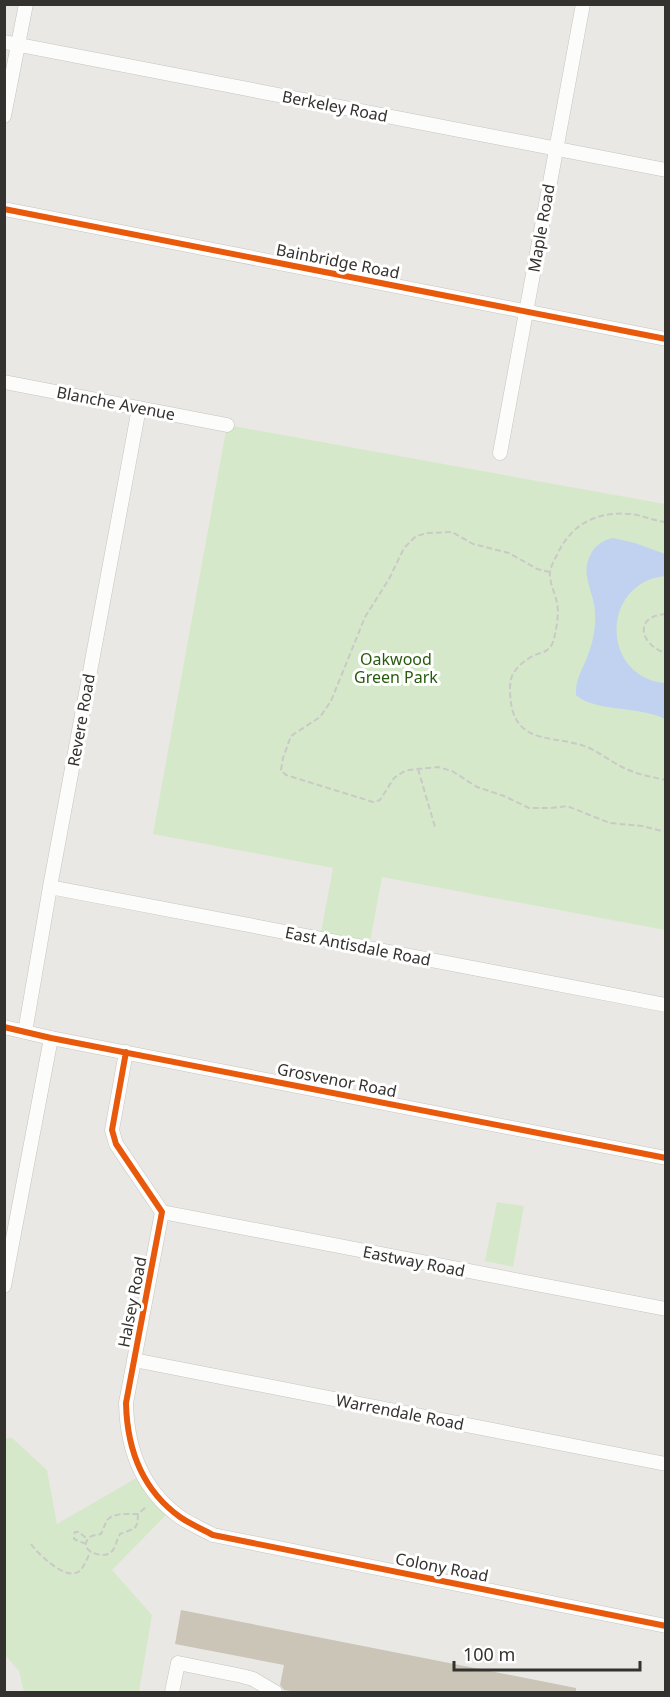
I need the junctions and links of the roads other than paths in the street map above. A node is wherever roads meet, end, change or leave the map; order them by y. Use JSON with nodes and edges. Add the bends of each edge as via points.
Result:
{"nodes":[{"id":1,"x":26,"y":4,"type":"edge"},
{"id":2,"x":583,"y":4,"type":"edge"},
{"id":3,"x":11,"y":43,"type":"edge"},
{"id":4,"x":4,"y":116,"type":"edge"},
{"id":5,"x":556,"y":148,"type":"junction"},
{"id":6,"x":666,"y":170,"type":"edge"},
{"id":7,"x":4,"y":209,"type":"edge"},
{"id":8,"x":526,"y":311,"type":"junction"},
{"id":9,"x":666,"y":339,"type":"edge"},
{"id":10,"x":4,"y":382,"type":"edge"},
{"id":11,"x":139,"y":408,"type":"junction"},
{"id":12,"x":227,"y":425,"type":"dead end"},
{"id":13,"x":500,"y":453,"type":"dead end"},
{"id":14,"x":50,"y":887,"type":"junction"},
{"id":15,"x":666,"y":1005,"type":"edge"},
{"id":16,"x":4,"y":1027,"type":"edge"},
{"id":17,"x":26,"y":1032,"type":"junction"},
{"id":18,"x":51,"y":1038,"type":"junction"},
{"id":19,"x":126,"y":1052,"type":"junction"},
{"id":20,"x":666,"y":1158,"type":"edge"},
{"id":21,"x":162,"y":1212,"type":"junction"},
{"id":22,"x":4,"y":1286,"type":"edge"},
{"id":23,"x":666,"y":1309,"type":"edge"},
{"id":24,"x":134,"y":1360,"type":"junction"},
{"id":25,"x":666,"y":1464,"type":"edge"},
{"id":26,"x":213,"y":1535,"type":"joint"},
{"id":27,"x":666,"y":1626,"type":"edge"},
{"id":28,"x":172,"y":1692,"type":"edge"},
{"id":29,"x":275,"y":1692,"type":"edge"}],
"edges":[{"from":1,"to":3,"type":"street"},
{"from":2,"to":5,"type":"street","name":"Maple Road"},
{"from":3,"to":4,"type":"street"},
{"from":3,"to":5,"type":"street","name":"Berkeley Road"},
{"from":5,"to":6,"type":"street","name":"Berkeley Road"},
{"from":5,"to":8,"type":"street","name":"Maple Road"},
{"from":7,"to":8,"type":"street","name":"Bainbridge Road"},
{"from":8,"to":9,"type":"street","name":"Bainbridge Road"},
{"from":8,"to":13,"type":"street","name":"Maple Road"},
{"from":10,"to":11,"type":"street","name":"Blanche Avenue"},
{"from":11,"to":12,"type":"street","name":"Blanche Avenue"},
{"from":11,"to":14,"type":"street","name":"Revere Road"},
{"from":14,"to":15,"type":"street","name":"East Antisdale Road"},
{"from":14,"to":17,"type":"street","name":"Revere Road"},
{"from":16,"to":17,"type":"street","name":"Grosvenor Road"},
{"from":17,"to":18,"type":"street","name":"Grosvenor Road"},
{"from":18,"to":19,"type":"street","name":"Grosvenor Road"},
{"from":18,"to":22,"type":"street"},
{"from":19,"to":20,"type":"street","name":"Grosvenor Road"},
{"from":19,"to":21,"type":"street","via":[[112,1130],[116,1144]]},
{"from":21,"to":23,"type":"street","name":"Eastway Road"},
{"from":21,"to":24,"type":"street","name":"Halsey Road"},
{"from":24,"to":25,"type":"street","name":"Warrendale Road"},
{"from":24,"to":26,"type":"street","name":"Halsey Road","via":[[126,1403],[127,1426],[137,1462],[147,1483],[171,1509]]},
{"from":26,"to":27,"type":"street","name":"Colony Road"},
{"from":28,"to":29,"type":"street","via":[[178,1663],[253,1679]]}]}
